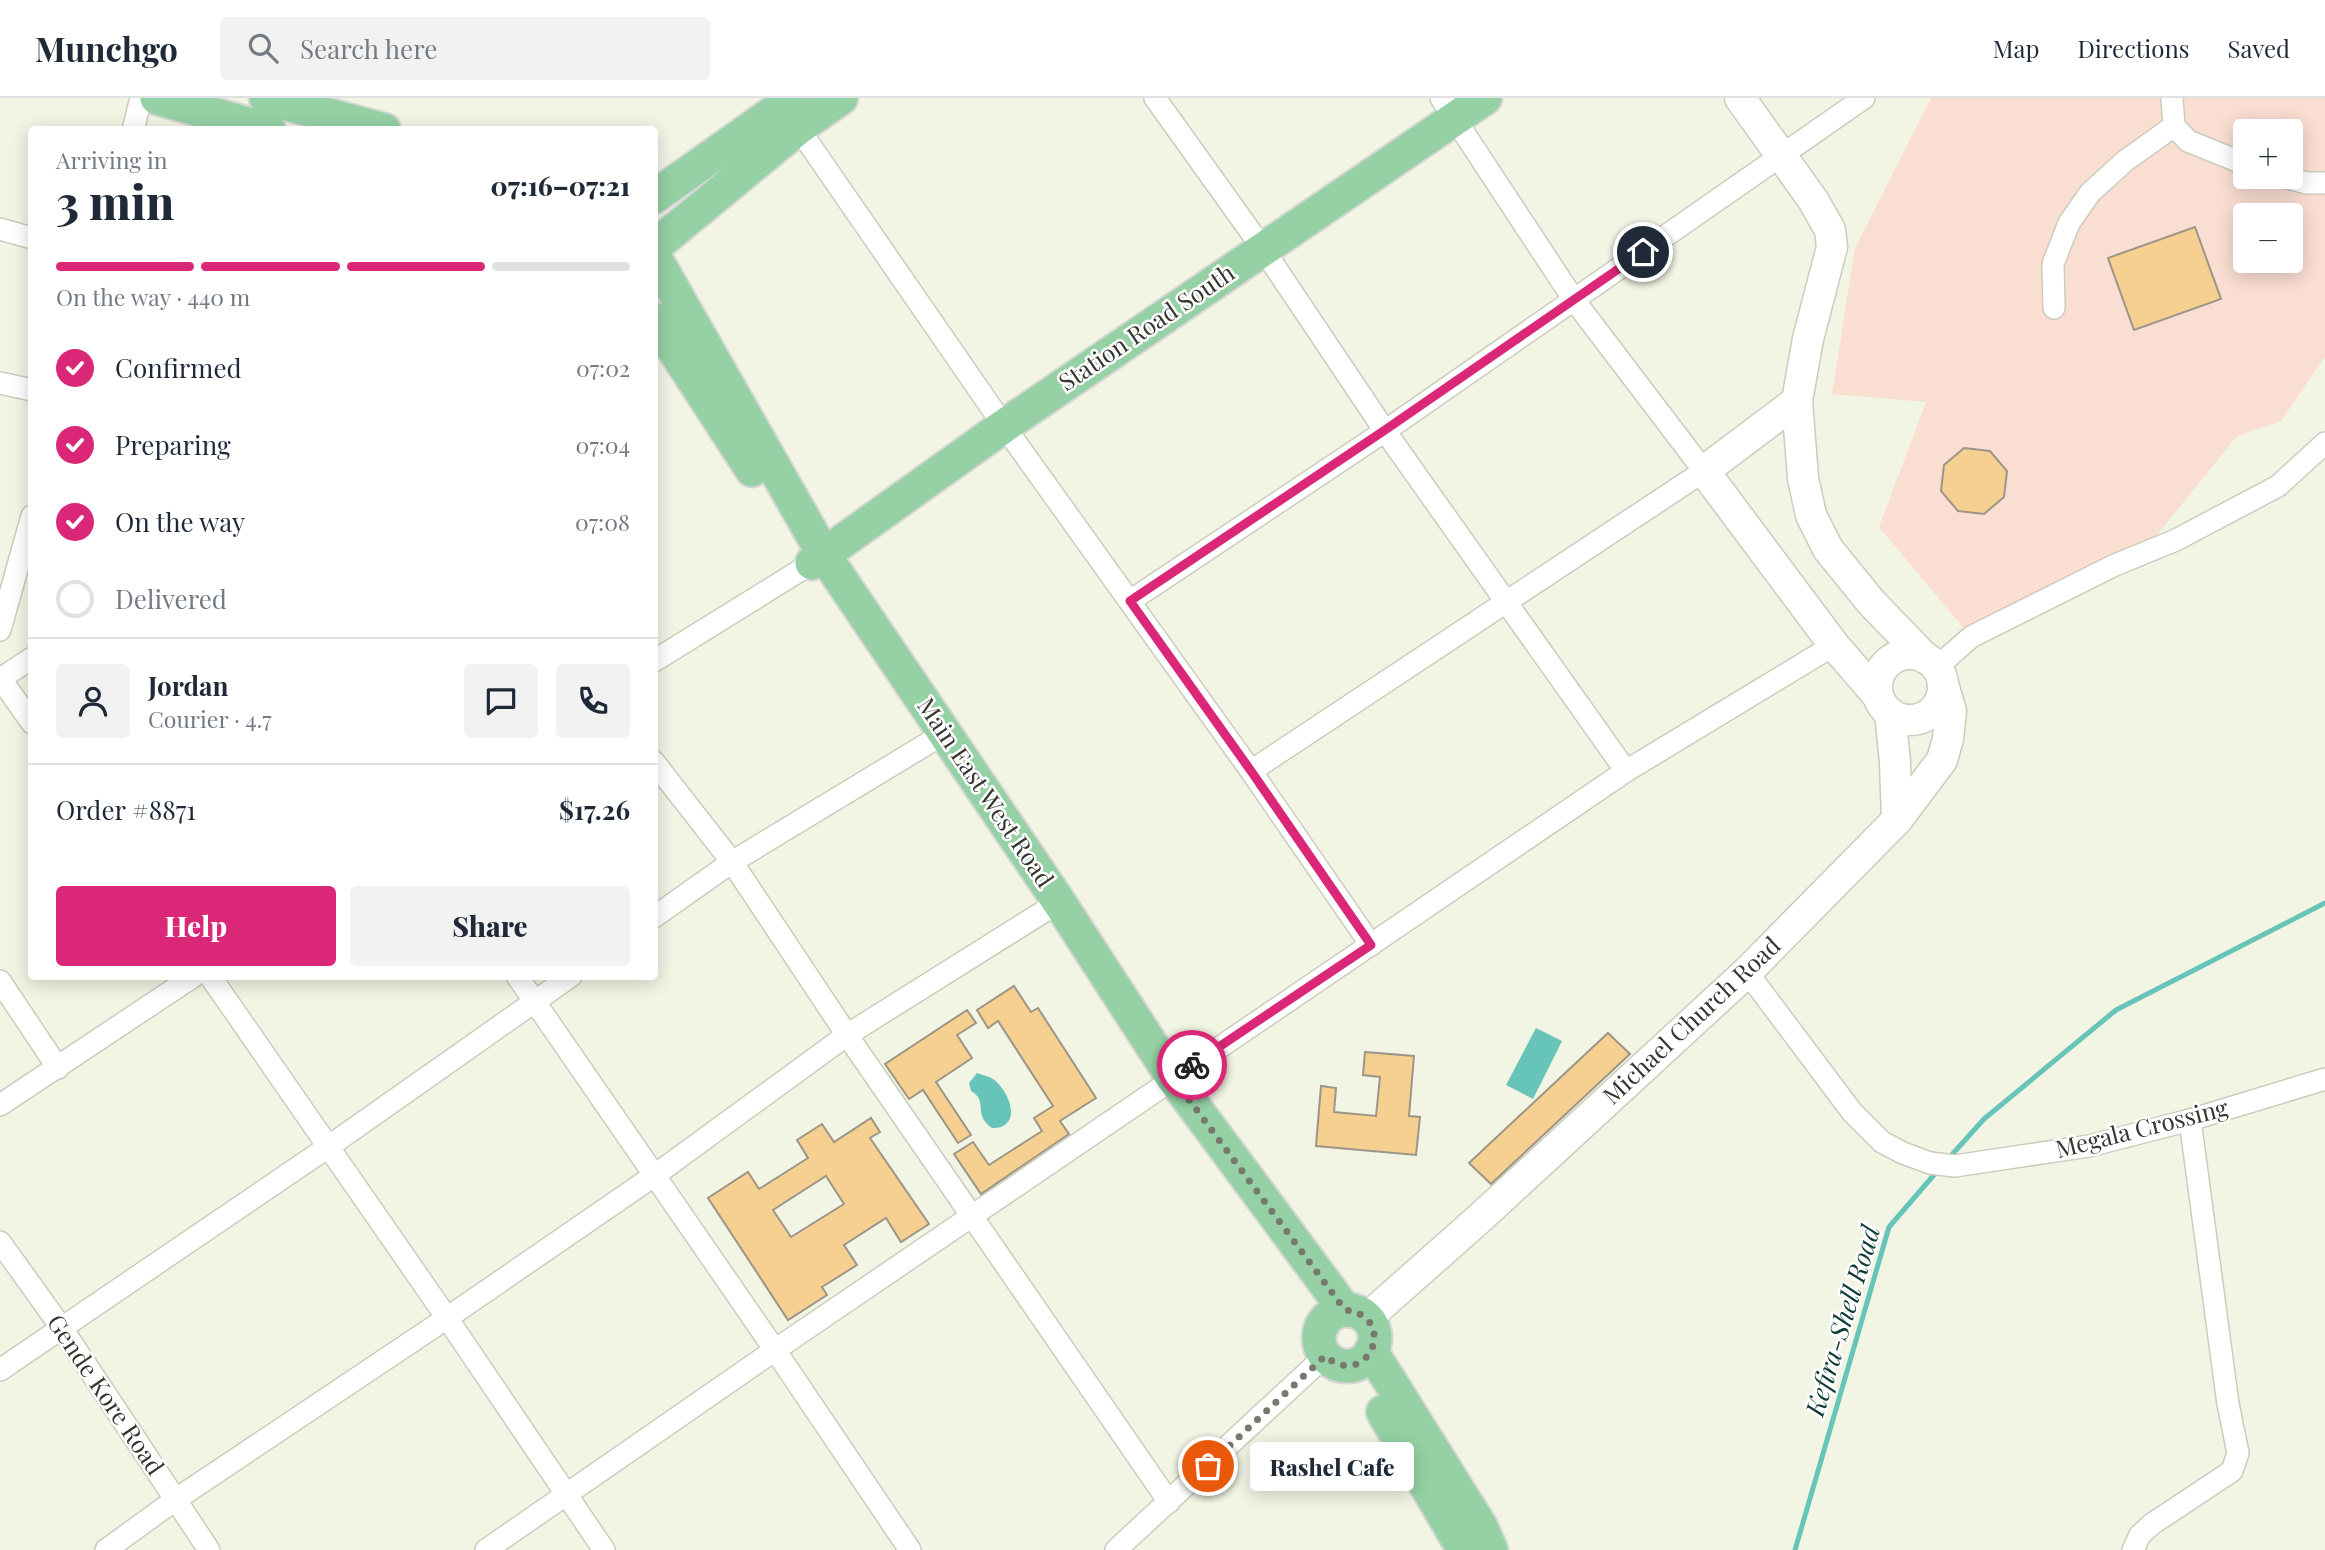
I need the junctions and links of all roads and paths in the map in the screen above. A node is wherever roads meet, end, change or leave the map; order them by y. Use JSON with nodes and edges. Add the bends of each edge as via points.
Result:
{"nodes":[{"id":1,"x":141,"y":98,"type":"edge"},
{"id":2,"x":157,"y":98,"type":"edge"},
{"id":3,"x":266,"y":98,"type":"edge"},
{"id":4,"x":841,"y":98,"type":"edge"},
{"id":5,"x":1155,"y":98,"type":"edge"},
{"id":6,"x":1485,"y":98,"type":"edge"},
{"id":7,"x":1740,"y":98,"type":"edge"},
{"id":8,"x":1864,"y":98,"type":"edge"},
{"id":9,"x":2172,"y":98,"type":"edge"},
{"id":10,"x":1448,"y":108,"type":"edge"},
{"id":11,"x":792,"y":111,"type":"edge"},
{"id":12,"x":133,"y":126,"type":"edge"},
{"id":13,"x":255,"y":126,"type":"edge"},
{"id":14,"x":369,"y":126,"type":"edge"},
{"id":15,"x":2174,"y":126,"type":"junction"},
{"id":16,"x":1780,"y":156,"type":"junction"},
{"id":17,"x":2233,"y":159,"type":"edge"},
{"id":18,"x":2303,"y":182,"type":"edge"},
{"id":19,"x":2325,"y":183,"type":"edge"},
{"id":20,"x":658,"y":195,"type":"edge"},
{"id":21,"x":0,"y":229,"type":"edge"},
{"id":22,"x":28,"y":237,"type":"edge"},
{"id":23,"x":658,"y":243,"type":"edge"},
{"id":24,"x":1263,"y":249,"type":"junction"},
{"id":25,"x":658,"y":263,"type":"edge"},
{"id":26,"x":1574,"y":300,"type":"junction"},
{"id":27,"x":2054,"y":308,"type":"dead end"},
{"id":28,"x":658,"y":325,"type":"edge"},
{"id":29,"x":0,"y":383,"type":"edge"},
{"id":30,"x":28,"y":389,"type":"edge"},
{"id":31,"x":1797,"y":401,"type":"junction"},
{"id":32,"x":1004,"y":426,"type":"junction"},
{"id":33,"x":1385,"y":430,"type":"junction"},
{"id":34,"x":2325,"y":443,"type":"edge"},
{"id":35,"x":1704,"y":471,"type":"junction"},
{"id":36,"x":28,"y":530,"type":"edge"},
{"id":37,"x":818,"y":559,"type":"junction"},
{"id":38,"x":1130,"y":601,"type":"junction"},
{"id":39,"x":1507,"y":603,"type":"junction"},
{"id":40,"x":0,"y":630,"type":"edge"},
{"id":41,"x":1834,"y":645,"type":"junction"},
{"id":42,"x":658,"y":659,"type":"edge"},
{"id":43,"x":28,"y":661,"type":"edge"},
{"id":44,"x":1935,"y":670,"type":"junction"},
{"id":45,"x":0,"y":679,"type":"edge"},
{"id":46,"x":1884,"y":704,"type":"junction"},
{"id":47,"x":28,"y":718,"type":"edge"},
{"id":48,"x":934,"y":739,"type":"junction"},
{"id":49,"x":658,"y":767,"type":"edge"},
{"id":50,"x":1251,"y":771,"type":"junction"},
{"id":51,"x":1626,"y":771,"type":"junction"},
{"id":52,"x":1897,"y":820,"type":"junction"},
{"id":53,"x":732,"y":862,"type":"junction"},
{"id":54,"x":1053,"y":906,"type":"junction"},
{"id":55,"x":658,"y":914,"type":"edge"},
{"id":56,"x":1371,"y":945,"type":"junction"},
{"id":57,"x":1747,"y":972,"type":"junction"},
{"id":58,"x":188,"y":980,"type":"edge"},
{"id":59,"x":213,"y":980,"type":"edge"},
{"id":60,"x":520,"y":980,"type":"edge"},
{"id":61,"x":565,"y":980,"type":"edge"},
{"id":62,"x":0,"y":981,"type":"edge"},
{"id":63,"x":535,"y":1002,"type":"junction"},
{"id":64,"x":847,"y":1035,"type":"junction"},
{"id":65,"x":58,"y":1068,"type":"junction"},
{"id":66,"x":2325,"y":1079,"type":"edge"},
{"id":67,"x":1168,"y":1082,"type":"junction"},
{"id":68,"x":0,"y":1105,"type":"edge"},
{"id":69,"x":2190,"y":1120,"type":"junction"},
{"id":70,"x":328,"y":1147,"type":"junction"},
{"id":71,"x":654,"y":1175,"type":"junction"},
{"id":72,"x":973,"y":1216,"type":"junction"},
{"id":73,"x":0,"y":1241,"type":"edge"},
{"id":74,"x":1346,"y":1316,"type":"junction"},
{"id":75,"x":447,"y":1318,"type":"junction"},
{"id":76,"x":61,"y":1327,"type":"junction"},
{"id":77,"x":775,"y":1350,"type":"junction"},
{"id":78,"x":1351,"y":1357,"type":"junction"},
{"id":79,"x":0,"y":1370,"type":"edge"},
{"id":80,"x":1414,"y":1442,"type":"junction"},
{"id":81,"x":566,"y":1495,"type":"junction"},
{"id":82,"x":175,"y":1500,"type":"junction"},
{"id":83,"x":1169,"y":1502,"type":"junction"},
{"id":84,"x":106,"y":1550,"type":"edge"},
{"id":85,"x":209,"y":1550,"type":"edge"},
{"id":86,"x":486,"y":1550,"type":"edge"},
{"id":87,"x":604,"y":1550,"type":"edge"},
{"id":88,"x":910,"y":1550,"type":"edge"},
{"id":89,"x":1116,"y":1550,"type":"edge"},
{"id":90,"x":1464,"y":1550,"type":"edge"},
{"id":91,"x":1491,"y":1550,"type":"edge"},
{"id":92,"x":2133,"y":1550,"type":"edge"}],
"edges":[{"from":1,"to":12,"type":"street"},
{"from":2,"to":13,"type":"main road"},
{"from":3,"to":14,"type":"main road"},
{"from":4,"to":11,"type":"main road"},
{"from":5,"to":24,"type":"street"},
{"from":6,"to":10,"type":"main road","name":"Station Road South"},
{"from":7,"to":16,"type":"main road"},
{"from":8,"to":16,"type":"street"},
{"from":9,"to":15,"type":"street"},
{"from":10,"to":24,"type":"main road","name":"Station Road South"},
{"from":10,"to":26,"type":"street"},
{"from":11,"to":20,"type":"main road"},
{"from":11,"to":23,"type":"main road"},
{"from":11,"to":32,"type":"street"},
{"from":15,"to":17,"type":"street","via":[[2188,141]]},
{"from":15,"to":27,"type":"street","via":[[2090,193],[2069,223],[2053,264]]},
{"from":16,"to":26,"type":"street"},
{"from":16,"to":31,"type":"main road","via":[[1819,210],[1830,230],[1832,247]]},
{"from":18,"to":19,"type":"street"},
{"from":21,"to":22,"type":"street"},
{"from":24,"to":32,"type":"main road","name":"Station Road South"},
{"from":24,"to":33,"type":"street"},
{"from":25,"to":37,"type":"main road","name":"Main East West Road"},
{"from":26,"to":33,"type":"street"},
{"from":26,"to":35,"type":"street"},
{"from":28,"to":37,"type":"main road","name":"Main East West Road"},
{"from":29,"to":30,"type":"street"},
{"from":31,"to":35,"type":"main road"},
{"from":31,"to":44,"type":"main road","via":[[1811,516],[1828,549]]},
{"from":32,"to":37,"type":"main road","name":"Station Road South"},
{"from":32,"to":38,"type":"street"},
{"from":33,"to":38,"type":"street"},
{"from":33,"to":39,"type":"street"},
{"from":34,"to":44,"type":"street","via":[[2278,486],[1971,638]]},
{"from":35,"to":39,"type":"street"},
{"from":35,"to":41,"type":"main road"},
{"from":36,"to":40,"type":"street"},
{"from":37,"to":42,"type":"street"},
{"from":37,"to":48,"type":"main road","name":"Main East West Road"},
{"from":37,"to":54,"type":"main road","name":"Main East West Road"},
{"from":38,"to":50,"type":"street"},
{"from":39,"to":50,"type":"street"},
{"from":39,"to":51,"type":"street"},
{"from":41,"to":46,"type":"main road"},
{"from":41,"to":51,"type":"street"},
{"from":43,"to":45,"type":"street"},
{"from":44,"to":46,"type":"main road","via":[[1910,653],[1891,660],[1879,676]]},
{"from":44,"to":46,"type":"main road","via":[[1942,697],[1923,717],[1903,719]]},
{"from":44,"to":52,"type":"main road","name":"Michael Church Road","via":[[1951,711],[1948,739],[1942,760]]},
{"from":45,"to":47,"type":"street"},
{"from":46,"to":52,"type":"main road","via":[[1895,762]]},
{"from":48,"to":53,"type":"street"},
{"from":48,"to":54,"type":"main road","name":"Main East West Road"},
{"from":49,"to":53,"type":"street"},
{"from":50,"to":56,"type":"street"},
{"from":51,"to":56,"type":"street"},
{"from":52,"to":57,"type":"main road","name":"Michael Church Road"},
{"from":53,"to":55,"type":"street"},
{"from":53,"to":64,"type":"street"},
{"from":54,"to":64,"type":"street"},
{"from":54,"to":67,"type":"main road","name":"Main East West Road"},
{"from":56,"to":67,"type":"street"},
{"from":57,"to":69,"type":"street","name":"Megala Crossing","via":[[1852,1112],[1882,1142],[1930,1163],[1955,1166],[2089,1146]]},
{"from":57,"to":74,"type":"main road","name":"Michael Church Road","via":[[1480,1218]]},
{"from":58,"to":65,"type":"street"},
{"from":59,"to":70,"type":"street"},
{"from":60,"to":63,"type":"street"},
{"from":61,"to":63,"type":"street"},
{"from":62,"to":65,"type":"street"},
{"from":63,"to":70,"type":"street"},
{"from":63,"to":71,"type":"street"},
{"from":64,"to":71,"type":"street"},
{"from":64,"to":72,"type":"street"},
{"from":65,"to":68,"type":"street"},
{"from":66,"to":69,"type":"street","name":"Megala Crossing"},
{"from":67,"to":72,"type":"street"},
{"from":67,"to":74,"type":"main road","name":"Main East West Road"},
{"from":69,"to":92,"type":"street","via":[[2238,1453],[2232,1471],[2152,1524]]},
{"from":70,"to":75,"type":"street"},
{"from":70,"to":76,"type":"street"},
{"from":71,"to":75,"type":"street"},
{"from":71,"to":77,"type":"street"},
{"from":72,"to":77,"type":"street"},
{"from":72,"to":83,"type":"street"},
{"from":73,"to":76,"type":"street","name":"Gende Kore Road"},
{"from":74,"to":78,"type":"main road","via":[[1375,1334]]},
{"from":74,"to":78,"type":"main road","via":[[1318,1334],[1318,1342]]},
{"from":75,"to":81,"type":"street"},
{"from":75,"to":82,"type":"street"},
{"from":76,"to":79,"type":"street"},
{"from":76,"to":82,"type":"street","name":"Gende Kore Road"},
{"from":77,"to":81,"type":"street"},
{"from":77,"to":88,"type":"street"},
{"from":78,"to":80,"type":"main road"},
{"from":78,"to":83,"type":"street"},
{"from":80,"to":90,"type":"main road"},
{"from":80,"to":91,"type":"main road","via":[[1481,1527]]},
{"from":81,"to":86,"type":"street"},
{"from":81,"to":87,"type":"street"},
{"from":82,"to":84,"type":"street"},
{"from":82,"to":85,"type":"street","name":"Gende Kore Road"},
{"from":83,"to":89,"type":"street"}]}
